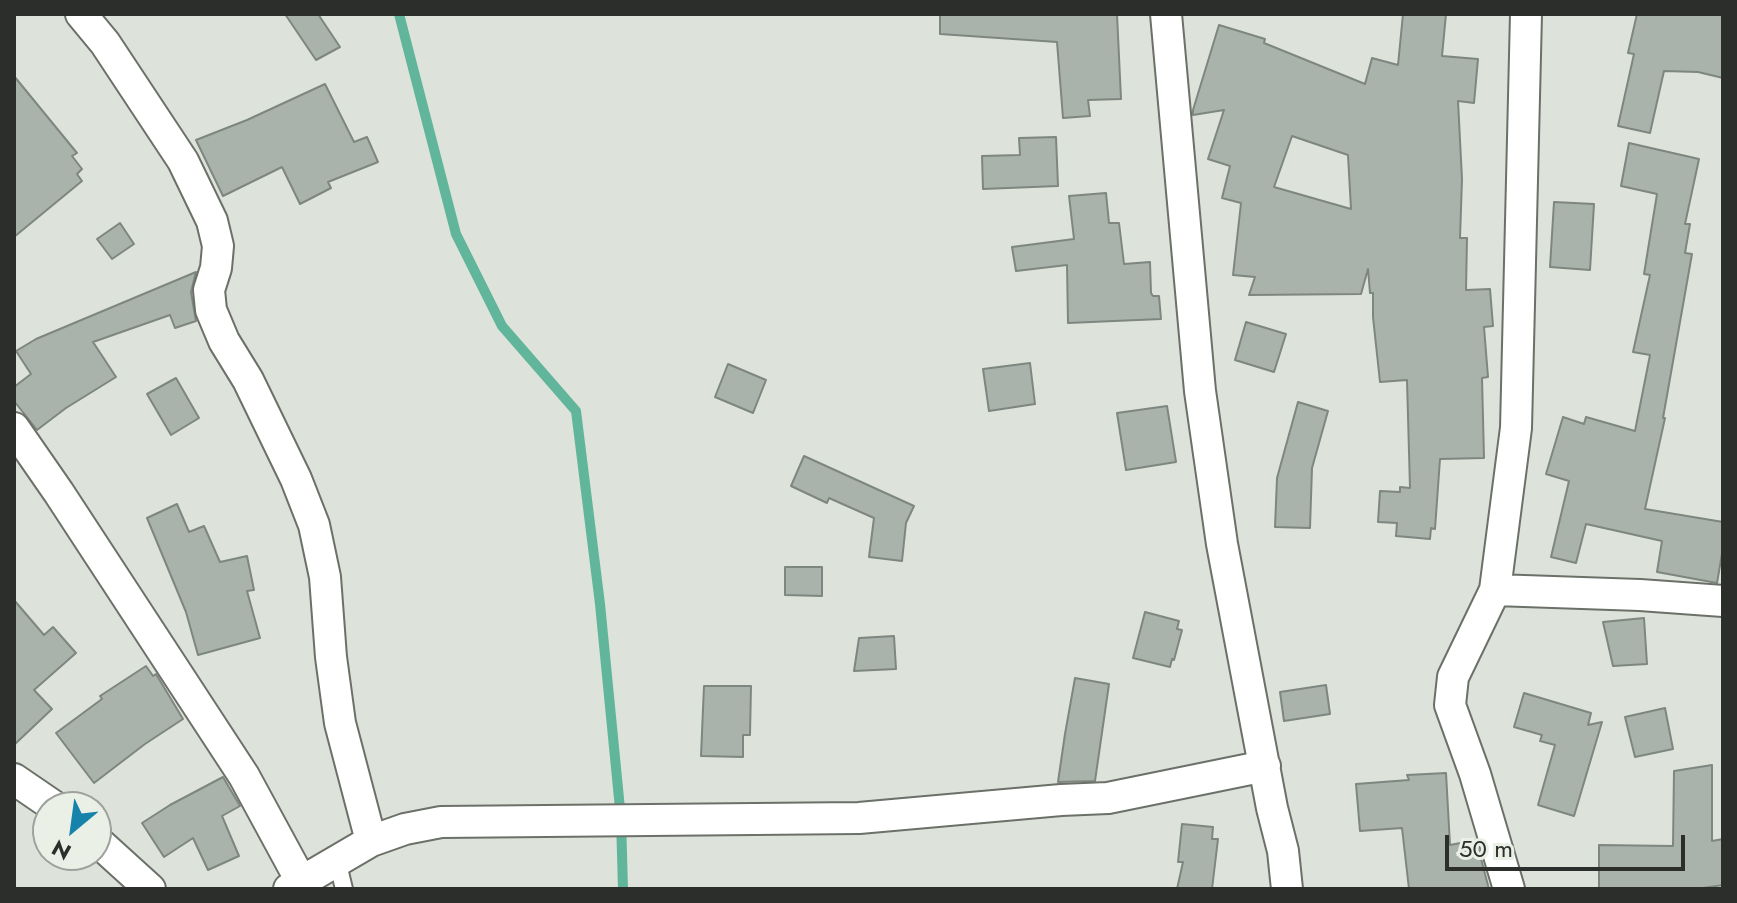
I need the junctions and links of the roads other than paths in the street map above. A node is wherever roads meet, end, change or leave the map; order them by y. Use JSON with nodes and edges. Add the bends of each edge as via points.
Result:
{"nodes":[{"id":1,"x":81,"y":14,"type":"edge"},
{"id":2,"x":1166,"y":14,"type":"edge"},
{"id":3,"x":1526,"y":14,"type":"edge"},
{"id":4,"x":14,"y":428,"type":"edge"},
{"id":5,"x":1495,"y":590,"type":"junction"},
{"id":6,"x":1723,"y":601,"type":"edge"},
{"id":7,"x":1265,"y":766,"type":"junction"},
{"id":8,"x":14,"y":779,"type":"edge"},
{"id":9,"x":32,"y":791,"type":"edge"},
{"id":10,"x":371,"y":841,"type":"junction"},
{"id":11,"x":112,"y":855,"type":"edge"},
{"id":12,"x":337,"y":860,"type":"junction"},
{"id":13,"x":295,"y":885,"type":"edge"},
{"id":14,"x":150,"y":889,"type":"edge"},
{"id":15,"x":344,"y":889,"type":"edge"},
{"id":16,"x":1287,"y":889,"type":"edge"},
{"id":17,"x":1509,"y":889,"type":"edge"}],
"edges":[{"from":1,"to":10,"type":"street","via":[[183,161],[212,221],[218,246],[209,290],[211,310],[314,525],[325,577],[340,723]]},
{"from":2,"to":7,"type":"street","via":[[1200,391],[1222,544]]},
{"from":3,"to":5,"type":"street","via":[[1516,428]]},
{"from":4,"to":13,"type":"street","via":[[244,776]]},
{"from":5,"to":6,"type":"street"},
{"from":5,"to":17,"type":"street","via":[[1453,677],[1450,705]]},
{"from":7,"to":10,"type":"street","via":[[1108,798],[859,818],[441,822]]},
{"from":7,"to":16,"type":"street"},
{"from":8,"to":9,"type":"street"},
{"from":10,"to":12,"type":"street"},
{"from":11,"to":14,"type":"street"},
{"from":12,"to":13,"type":"street"},
{"from":12,"to":15,"type":"lane"}]}
